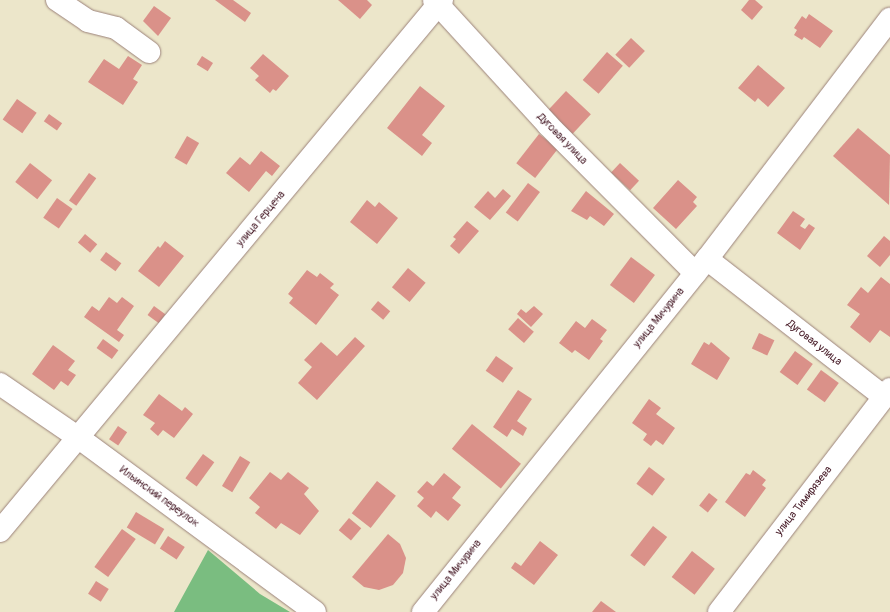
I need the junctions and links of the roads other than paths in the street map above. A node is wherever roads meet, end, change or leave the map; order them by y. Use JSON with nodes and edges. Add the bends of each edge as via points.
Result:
{"nodes":[{"id":1,"x":57,"y":0,"type":"edge"},
{"id":2,"x":438,"y":2,"type":"edge"},
{"id":3,"x":890,"y":19,"type":"edge"},
{"id":4,"x":148,"y":52,"type":"dead end"},
{"id":5,"x":701,"y":266,"type":"junction"},
{"id":6,"x":0,"y":384,"type":"edge"},
{"id":7,"x":887,"y":393,"type":"edge"},
{"id":8,"x":79,"y":438,"type":"junction"},
{"id":9,"x":0,"y":531,"type":"edge"},
{"id":10,"x":315,"y":612,"type":"edge"},
{"id":11,"x":423,"y":612,"type":"edge"},
{"id":12,"x":719,"y":612,"type":"edge"}],
"edges":[{"from":1,"to":4,"type":"street","via":[[88,21],[116,28]]},
{"from":2,"to":5,"type":"street","name":"Дуговая улица","via":[[548,125]]},
{"from":2,"to":8,"type":"street","name":"улица Герцена"},
{"from":3,"to":5,"type":"street","name":"улица Мичурина"},
{"from":5,"to":7,"type":"street","name":"Дуговая улица"},
{"from":5,"to":11,"type":"street","name":"улица Мичурина"},
{"from":6,"to":8,"type":"street","name":"Ильинский переулок"},
{"from":7,"to":12,"type":"street","name":"улица Тимирязева"},
{"from":8,"to":9,"type":"street","name":"улица Герцена"},
{"from":8,"to":10,"type":"street","name":"Ильинский переулок"}]}
